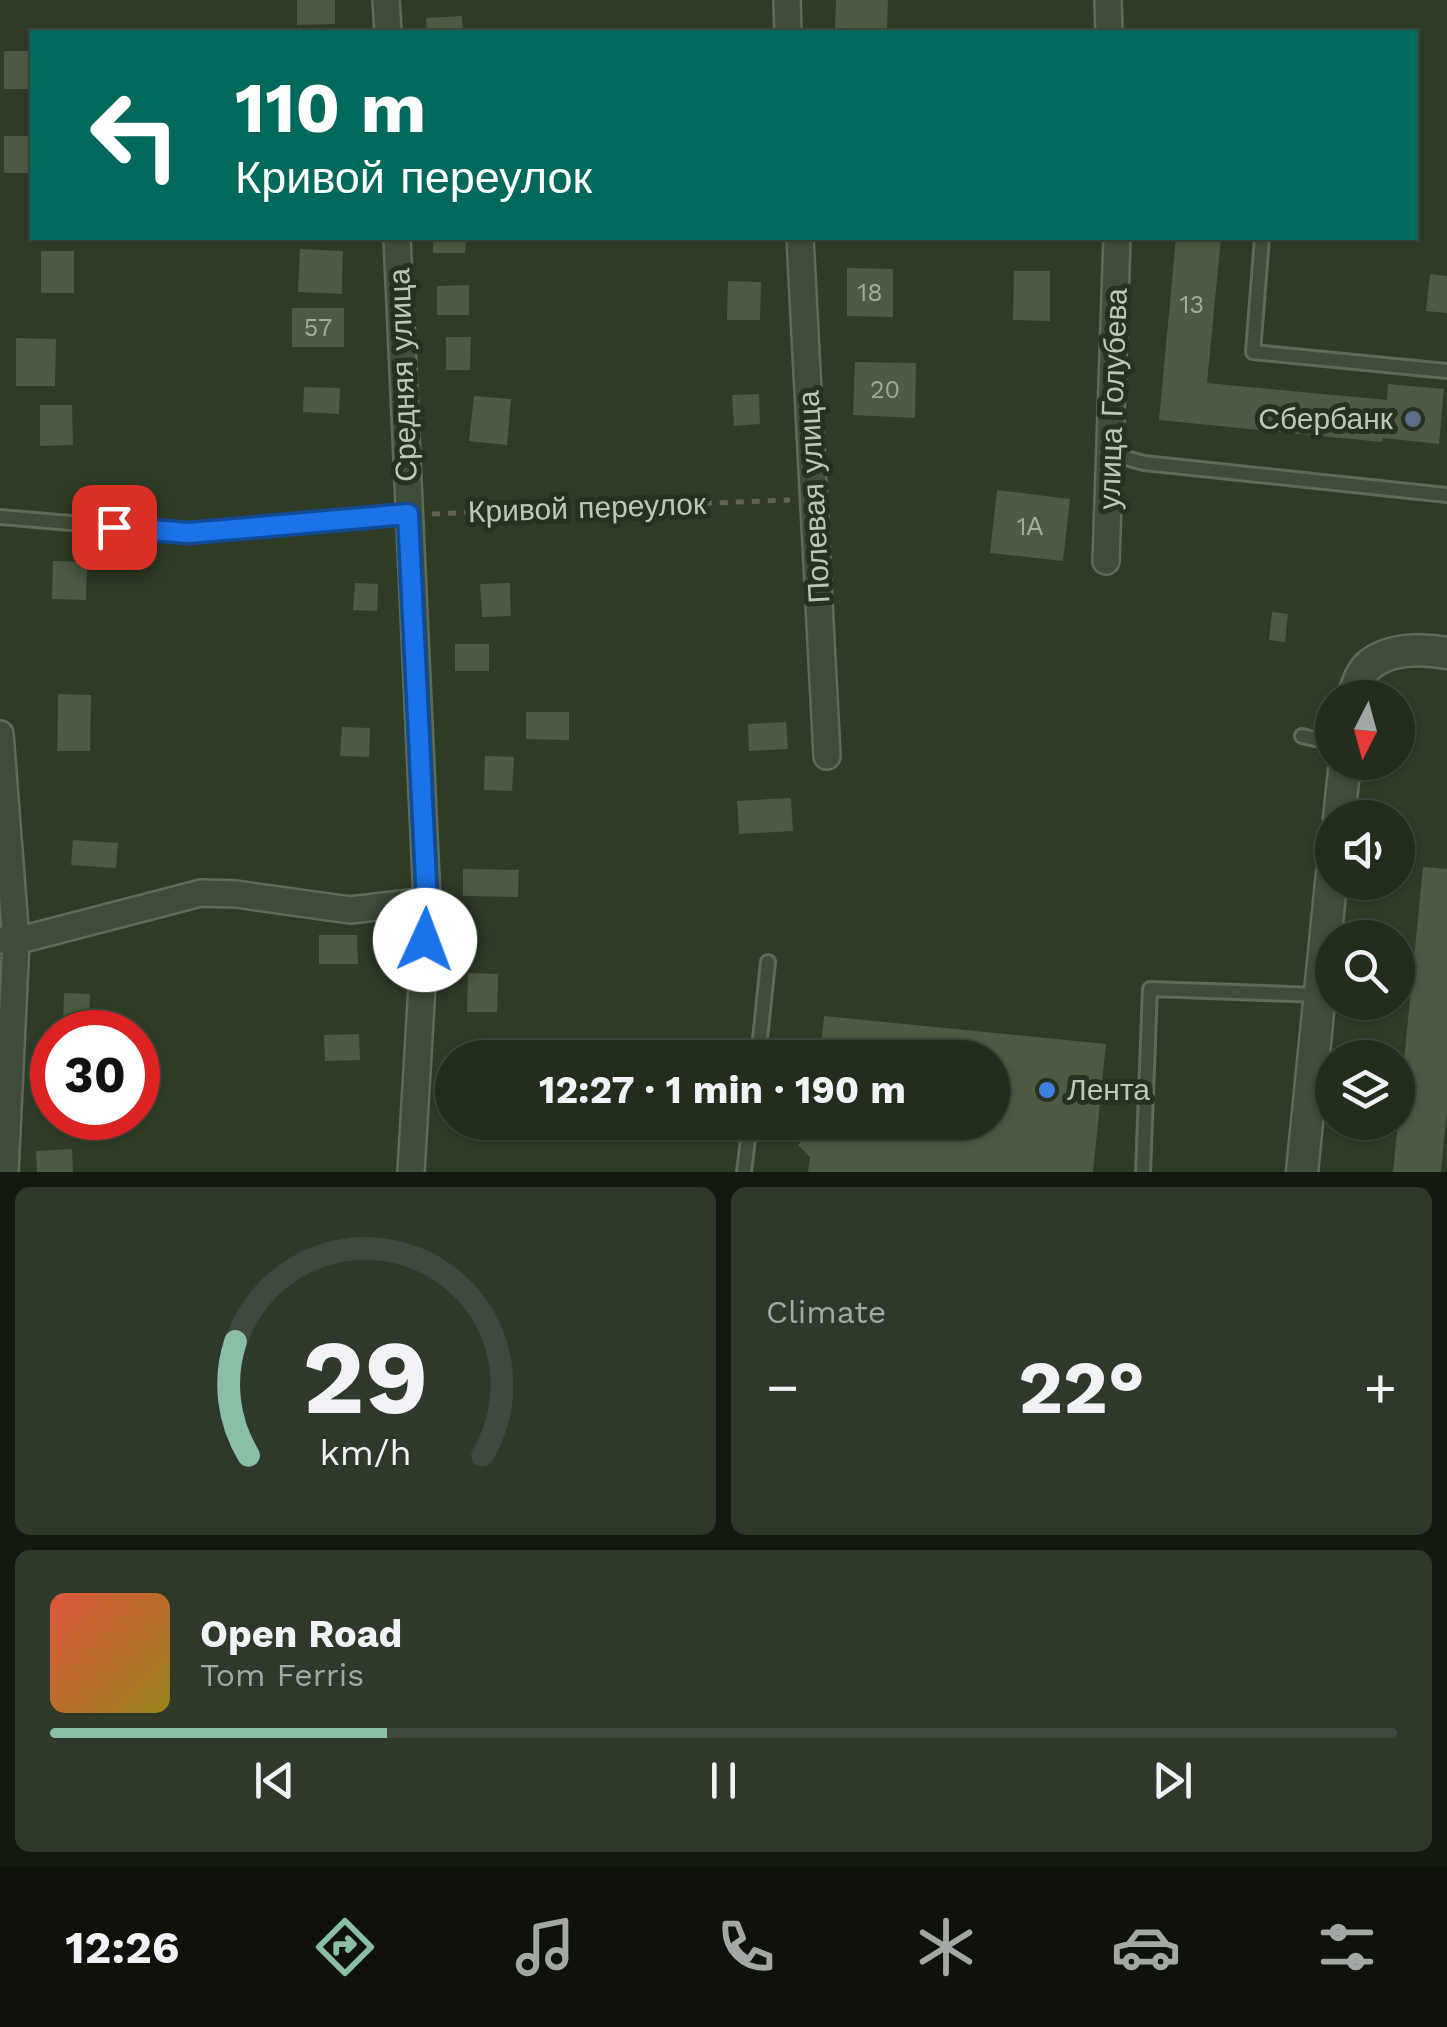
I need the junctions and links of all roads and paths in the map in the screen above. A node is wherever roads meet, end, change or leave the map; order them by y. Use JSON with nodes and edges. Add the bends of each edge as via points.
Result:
{"nodes":[{"id":1,"x":386,"y":0,"type":"edge"},
{"id":2,"x":787,"y":0,"type":"edge"},
{"id":3,"x":1108,"y":0,"type":"edge"},
{"id":4,"x":388,"y":30,"type":"edge"},
{"id":5,"x":788,"y":30,"type":"edge"},
{"id":6,"x":1109,"y":30,"type":"edge"},
{"id":7,"x":396,"y":240,"type":"edge"},
{"id":8,"x":800,"y":240,"type":"edge"},
{"id":9,"x":1117,"y":240,"type":"edge"},
{"id":10,"x":1262,"y":240,"type":"edge"},
{"id":11,"x":1447,"y":371,"type":"edge"},
{"id":12,"x":1112,"y":448,"type":"junction"},
{"id":13,"x":1447,"y":495,"type":"edge"},
{"id":14,"x":815,"y":499,"type":"junction"},
{"id":15,"x":408,"y":514,"type":"junction"},
{"id":16,"x":0,"y":517,"type":"edge"},
{"id":17,"x":1106,"y":561,"type":"dead end"},
{"id":18,"x":1447,"y":653,"type":"edge"},
{"id":19,"x":1360,"y":680,"type":"edge"},
{"id":20,"x":0,"y":734,"type":"edge"},
{"id":21,"x":1302,"y":736,"type":"dead end"},
{"id":22,"x":1315,"y":739,"type":"edge"},
{"id":23,"x":826,"y":756,"type":"dead end"},
{"id":24,"x":427,"y":901,"type":"junction"},
{"id":25,"x":8,"y":941,"type":"edge"},
{"id":26,"x":768,"y":962,"type":"dead end"},
{"id":27,"x":1315,"y":995,"type":"edge"},
{"id":28,"x":1317,"y":1020,"type":"edge"},
{"id":29,"x":760,"y":1040,"type":"edge"},
{"id":30,"x":748,"y":1140,"type":"edge"},
{"id":31,"x":5,"y":1172,"type":"edge"},
{"id":32,"x":412,"y":1172,"type":"edge"},
{"id":33,"x":744,"y":1172,"type":"edge"},
{"id":34,"x":1143,"y":1172,"type":"edge"},
{"id":35,"x":1302,"y":1172,"type":"edge"}],
"edges":[{"from":1,"to":4,"type":"street"},
{"from":2,"to":5,"type":"street"},
{"from":3,"to":6,"type":"street"},
{"from":7,"to":15,"type":"street","name":"Средняя улица"},
{"from":8,"to":14,"type":"street","name":"Полевая улица"},
{"from":9,"to":12,"type":"street","name":"улица Голубева"},
{"from":10,"to":11,"type":"lane","via":[[1253,352]]},
{"from":12,"to":13,"type":"lane","via":[[1144,463]]},
{"from":12,"to":17,"type":"street","name":"улица Голубева"},
{"from":14,"to":15,"type":"path","name":"Кривой переулок"},
{"from":14,"to":23,"type":"street","name":"Полевая улица"},
{"from":15,"to":16,"type":"lane","via":[[189,533]]},
{"from":15,"to":24,"type":"street","name":"Средняя улица"},
{"from":18,"to":19,"type":"street","via":[[1390,654],[1365,668]]},
{"from":20,"to":25,"type":"street"},
{"from":21,"to":22,"type":"lane"},
{"from":24,"to":25,"type":"street","via":[[350,910],[201,893]]},
{"from":24,"to":32,"type":"street","name":"Средняя улица"},
{"from":25,"to":31,"type":"street"},
{"from":26,"to":29,"type":"lane"},
{"from":27,"to":34,"type":"lane","via":[[1150,990]]},
{"from":28,"to":35,"type":"street"},
{"from":30,"to":33,"type":"lane"}]}
